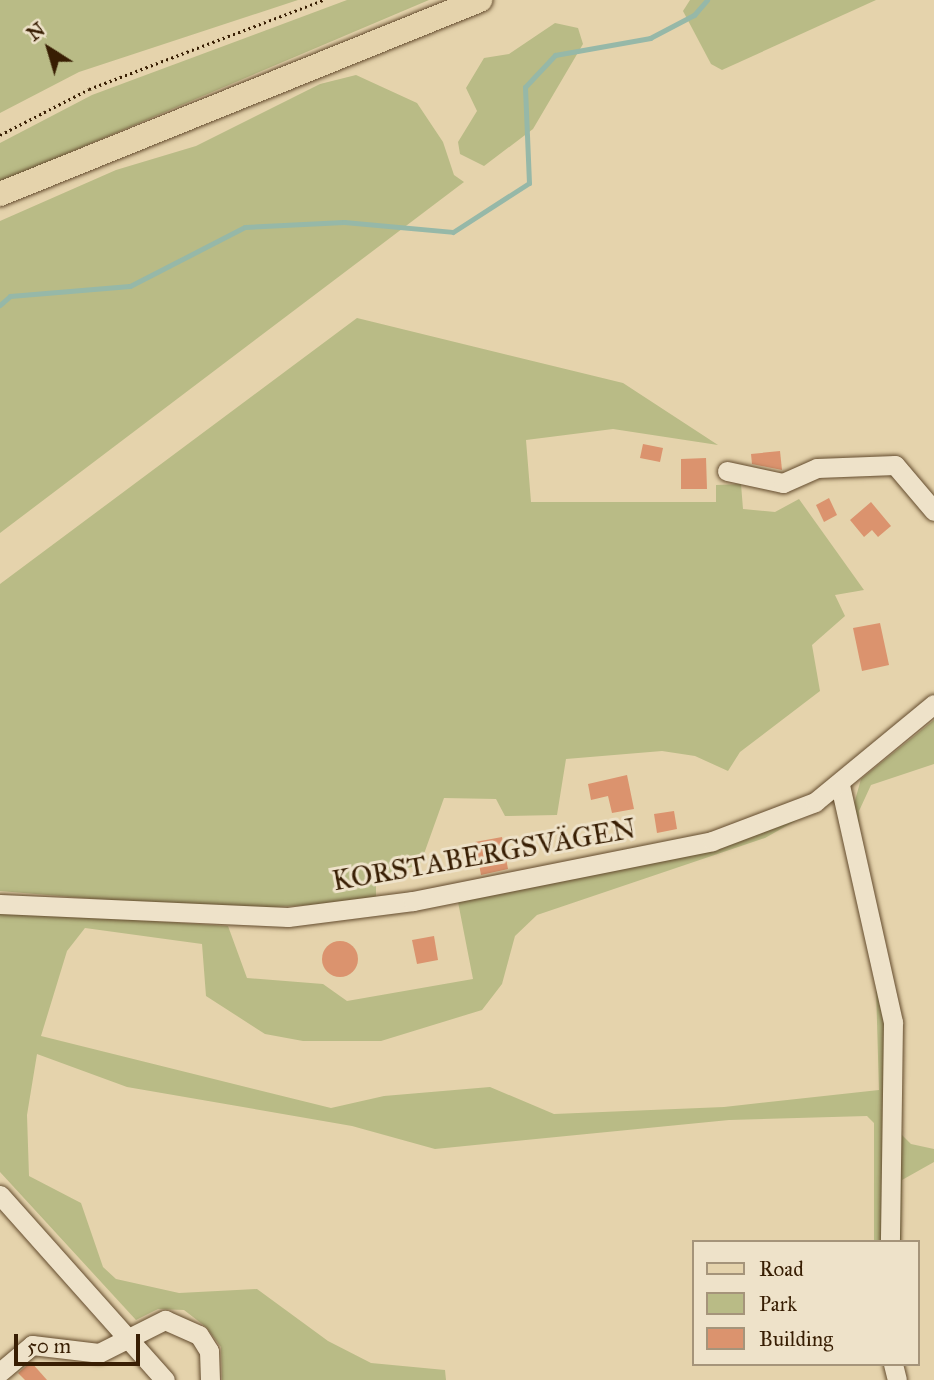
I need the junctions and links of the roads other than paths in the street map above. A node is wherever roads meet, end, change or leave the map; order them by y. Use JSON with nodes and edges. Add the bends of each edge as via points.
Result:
{"nodes":[{"id":1,"x":448,"y":0,"type":"edge"},
{"id":2,"x":480,"y":0,"type":"edge"},
{"id":3,"x":256,"y":87,"type":"junction"},
{"id":4,"x":0,"y":194,"type":"edge"},
{"id":5,"x":727,"y":471,"type":"dead end"},
{"id":6,"x":934,"y":511,"type":"edge"},
{"id":7,"x":934,"y":704,"type":"edge"},
{"id":8,"x":840,"y":785,"type":"junction"},
{"id":9,"x":0,"y":904,"type":"edge"},
{"id":10,"x":1,"y":1198,"type":"edge"},
{"id":11,"x":890,"y":1240,"type":"edge"},
{"id":12,"x":128,"y":1339,"type":"junction"},
{"id":13,"x":0,"y":1372,"type":"edge"},
{"id":14,"x":165,"y":1380,"type":"edge"},
{"id":15,"x":210,"y":1380,"type":"edge"}],
"edges":[{"from":1,"to":3,"type":"main road"},
{"from":2,"to":3,"type":"main road"},
{"from":3,"to":4,"type":"main road"},
{"from":5,"to":6,"type":"street","via":[[783,482],[817,468],[895,464]]},
{"from":7,"to":8,"type":"street","name":"KORSTABERGSVÄGEN"},
{"from":8,"to":9,"type":"street","name":"KORSTABERGSVÄGEN","via":[[789,813],[712,841],[413,901],[288,918]]},
{"from":8,"to":11,"type":"street","via":[[893,1022]]},
{"from":10,"to":12,"type":"street"},
{"from":12,"to":13,"type":"street","via":[[99,1353],[41,1343]]},
{"from":12,"to":14,"type":"street"},
{"from":12,"to":15,"type":"street","via":[[146,1324],[183,1323],[209,1351]]}]}
